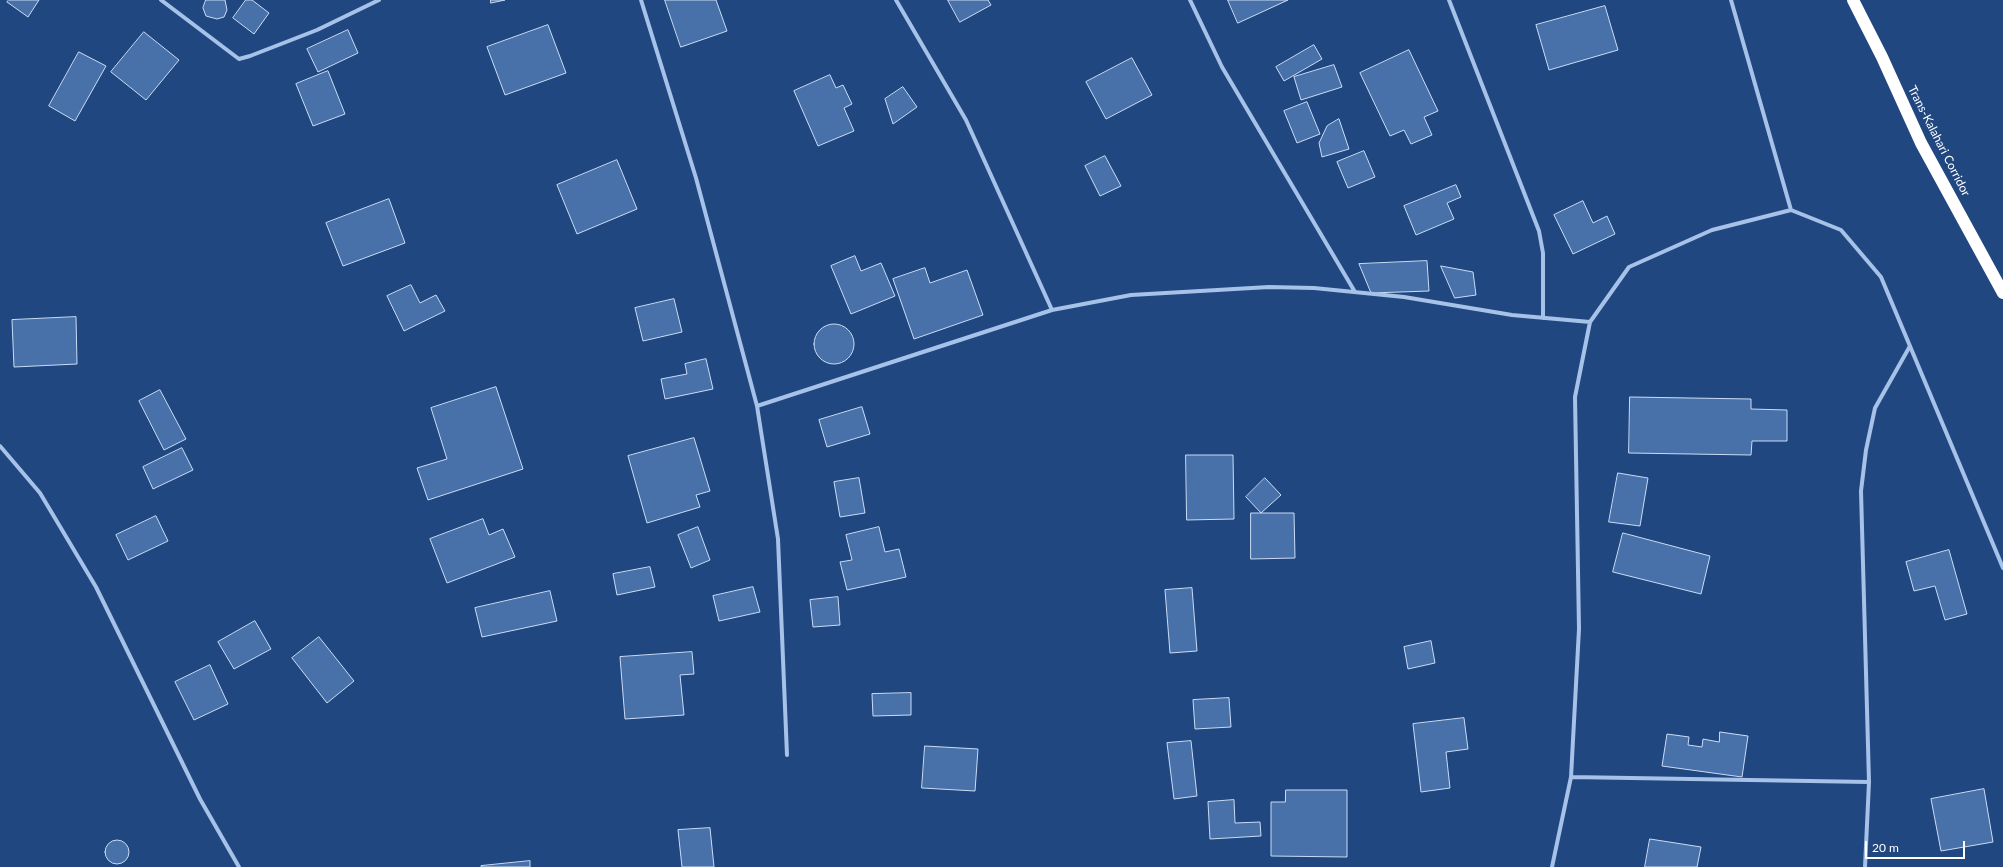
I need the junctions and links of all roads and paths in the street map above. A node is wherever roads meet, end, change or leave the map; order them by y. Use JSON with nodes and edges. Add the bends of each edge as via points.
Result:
{"nodes":[{"id":1,"x":161,"y":0,"type":"edge"},
{"id":2,"x":379,"y":0,"type":"edge"},
{"id":3,"x":641,"y":0,"type":"edge"},
{"id":4,"x":896,"y":0,"type":"edge"},
{"id":5,"x":1190,"y":0,"type":"edge"},
{"id":6,"x":1449,"y":0,"type":"edge"},
{"id":7,"x":1731,"y":0,"type":"edge"},
{"id":8,"x":1853,"y":0,"type":"edge"},
{"id":9,"x":1791,"y":210,"type":"junction"},
{"id":10,"x":1355,"y":292,"type":"junction"},
{"id":11,"x":2003,"y":293,"type":"edge"},
{"id":12,"x":1052,"y":310,"type":"junction"},
{"id":13,"x":1543,"y":318,"type":"junction"},
{"id":14,"x":1590,"y":322,"type":"junction"},
{"id":15,"x":1910,"y":346,"type":"junction"},
{"id":16,"x":757,"y":406,"type":"junction"},
{"id":17,"x":0,"y":446,"type":"edge"},
{"id":18,"x":2003,"y":568,"type":"edge"},
{"id":19,"x":787,"y":755,"type":"dead end"},
{"id":20,"x":1571,"y":777,"type":"junction"},
{"id":21,"x":1869,"y":782,"type":"junction"},
{"id":22,"x":239,"y":867,"type":"edge"},
{"id":23,"x":1552,"y":867,"type":"edge"},
{"id":24,"x":1865,"y":867,"type":"edge"}],
"edges":[{"from":1,"to":2,"type":"street","via":[[239,59],[317,30]]},
{"from":3,"to":16,"type":"street","via":[[696,178]]},
{"from":4,"to":12,"type":"street","via":[[966,120]]},
{"from":5,"to":10,"type":"street","via":[[1222,67]]},
{"from":6,"to":13,"type":"street","via":[[1539,231],[1543,259]]},
{"from":7,"to":9,"type":"street"},
{"from":8,"to":11,"type":"highway","name":"Trans-Kalahari Corridor","via":[[1921,143]]},
{"from":9,"to":14,"type":"street","via":[[1712,230],[1629,267]]},
{"from":9,"to":15,"type":"street","via":[[1841,230],[1881,277]]},
{"from":10,"to":12,"type":"street","via":[[1299,288],[1211,289],[1131,295]]},
{"from":10,"to":13,"type":"street"},
{"from":12,"to":16,"type":"street"},
{"from":13,"to":14,"type":"street"},
{"from":14,"to":20,"type":"street","via":[[1575,397],[1579,629]]},
{"from":15,"to":18,"type":"street"},
{"from":15,"to":21,"type":"street","via":[[1875,408],[1861,491]]},
{"from":16,"to":19,"type":"street","via":[[778,539]]},
{"from":17,"to":22,"type":"street","via":[[40,493],[96,587],[200,799]]},
{"from":20,"to":21,"type":"street"},
{"from":20,"to":23,"type":"street"},
{"from":21,"to":24,"type":"street"}]}
